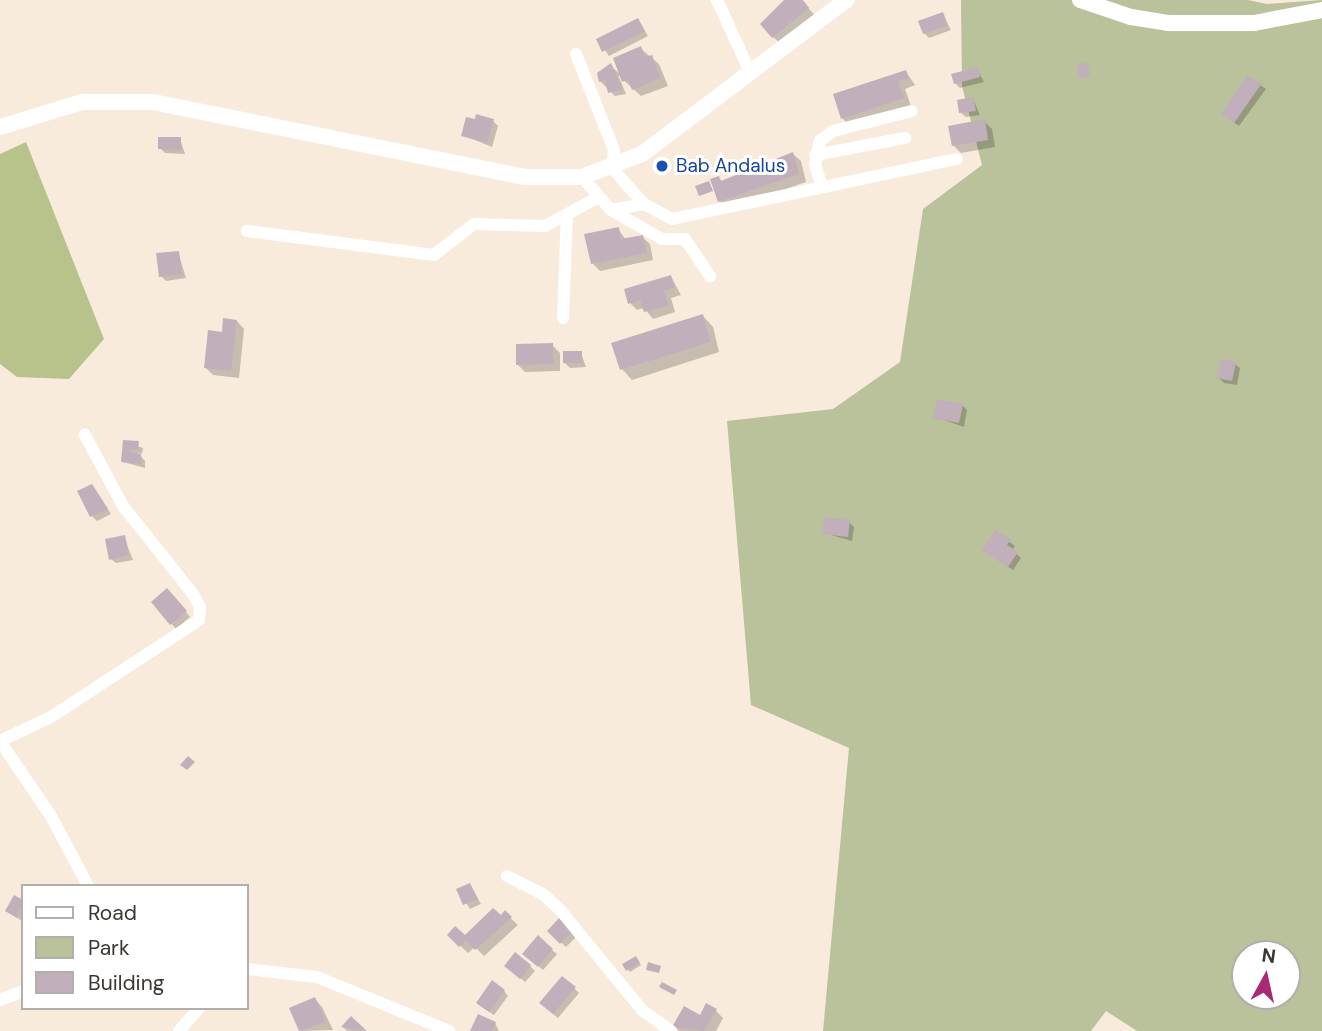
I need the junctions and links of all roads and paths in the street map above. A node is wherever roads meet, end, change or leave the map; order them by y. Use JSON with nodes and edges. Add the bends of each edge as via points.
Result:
{"nodes":[{"id":1,"x":718,"y":0,"type":"edge"},
{"id":2,"x":846,"y":0,"type":"edge"},
{"id":3,"x":1080,"y":0,"type":"edge"},
{"id":4,"x":1322,"y":10,"type":"edge"},
{"id":5,"x":576,"y":54,"type":"dead end"},
{"id":6,"x":750,"y":72,"type":"junction"},
{"id":7,"x":912,"y":111,"type":"dead end"},
{"id":8,"x":0,"y":127,"type":"edge"},
{"id":9,"x":905,"y":138,"type":"dead end"},
{"id":10,"x":815,"y":155,"type":"junction"},
{"id":11,"x":957,"y":159,"type":"dead end"},
{"id":12,"x":612,"y":168,"type":"junction"},
{"id":13,"x":582,"y":177,"type":"junction"},
{"id":14,"x":822,"y":187,"type":"junction"},
{"id":15,"x":597,"y":198,"type":"junction"},
{"id":16,"x":644,"y":204,"type":"junction"},
{"id":17,"x":611,"y":210,"type":"junction"},
{"id":18,"x":567,"y":216,"type":"junction"},
{"id":19,"x":672,"y":219,"type":"junction"},
{"id":20,"x":247,"y":232,"type":"dead end"},
{"id":21,"x":671,"y":239,"type":"junction"},
{"id":22,"x":710,"y":276,"type":"dead end"},
{"id":23,"x":563,"y":318,"type":"dead end"},
{"id":24,"x":85,"y":435,"type":"dead end"},
{"id":25,"x":0,"y":741,"type":"edge"},
{"id":26,"x":507,"y":876,"type":"dead end"},
{"id":27,"x":87,"y":884,"type":"edge"},
{"id":28,"x":248,"y":969,"type":"edge"},
{"id":29,"x":21,"y":992,"type":"edge"},
{"id":30,"x":0,"y":1000,"type":"edge"},
{"id":31,"x":197,"y":1010,"type":"edge"},
{"id":32,"x":179,"y":1031,"type":"edge"},
{"id":33,"x":449,"y":1031,"type":"edge"},
{"id":34,"x":671,"y":1031,"type":"edge"}],
"edges":[{"from":1,"to":6,"type":"street"},
{"from":2,"to":6,"type":"main road"},
{"from":3,"to":4,"type":"main road","via":[[1131,17],[1168,23],[1254,23]]},
{"from":5,"to":12,"type":"street","via":[[614,150]]},
{"from":6,"to":12,"type":"main road","via":[[642,154]]},
{"from":7,"to":10,"type":"street","via":[[833,131],[820,142]]},
{"from":8,"to":13,"type":"main road","via":[[82,102],[153,102],[524,177]]},
{"from":9,"to":10,"type":"street"},
{"from":10,"to":14,"type":"street"},
{"from":11,"to":14,"type":"street"},
{"from":12,"to":13,"type":"main road"},
{"from":12,"to":16,"type":"street"},
{"from":13,"to":15,"type":"street"},
{"from":14,"to":19,"type":"street"},
{"from":15,"to":17,"type":"street"},
{"from":15,"to":18,"type":"street"},
{"from":16,"to":17,"type":"street"},
{"from":16,"to":19,"type":"street"},
{"from":17,"to":21,"type":"street"},
{"from":18,"to":20,"type":"street","via":[[545,226],[474,224],[434,255]]},
{"from":18,"to":23,"type":"street"},
{"from":19,"to":21,"type":"street"},
{"from":21,"to":22,"type":"street","via":[[685,239]]},
{"from":24,"to":25,"type":"street","via":[[123,506],[193,594],[200,607],[199,620],[51,717]]},
{"from":25,"to":27,"type":"street","via":[[51,816]]},
{"from":26,"to":34,"type":"street","via":[[543,894],[561,911],[642,1010]]},
{"from":28,"to":33,"type":"street","via":[[317,977]]},
{"from":29,"to":30,"type":"street"},
{"from":31,"to":32,"type":"street"}]}
